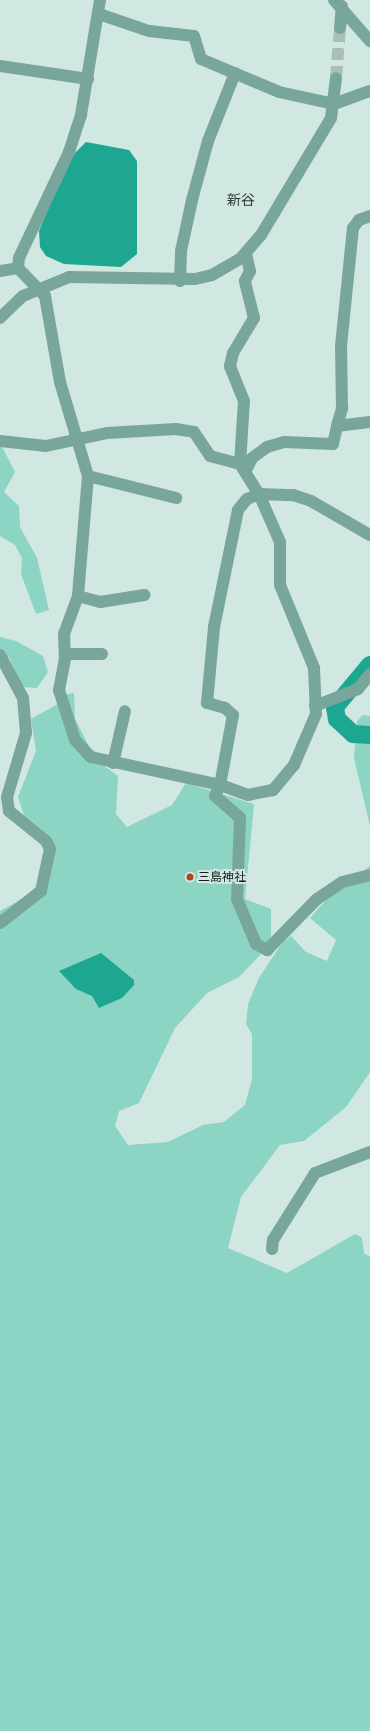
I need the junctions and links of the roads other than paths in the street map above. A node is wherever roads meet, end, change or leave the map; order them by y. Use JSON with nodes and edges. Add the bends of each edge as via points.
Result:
{"nodes":[{"id":1,"x":100,"y":0,"type":"edge"},
{"id":2,"x":340,"y":3,"type":"edge"},
{"id":3,"x":99,"y":14,"type":"junction"},
{"id":4,"x":340,"y":28,"type":"tunnel mouth"},
{"id":5,"x":370,"y":41,"type":"edge"},
{"id":6,"x":0,"y":66,"type":"edge"},
{"id":7,"x":234,"y":73,"type":"junction"},
{"id":8,"x":336,"y":78,"type":"tunnel mouth"},
{"id":9,"x":88,"y":79,"type":"junction"},
{"id":10,"x":370,"y":91,"type":"edge"},
{"id":11,"x":334,"y":104,"type":"junction"},
{"id":12,"x":370,"y":216,"type":"edge"},
{"id":13,"x":246,"y":253,"type":"junction"},
{"id":14,"x":18,"y":268,"type":"junction"},
{"id":15,"x":0,"y":271,"type":"edge"},
{"id":16,"x":180,"y":281,"type":"junction"},
{"id":17,"x":36,"y":289,"type":"junction"},
{"id":18,"x":0,"y":318,"type":"edge"},
{"id":19,"x":366,"y":423,"type":"edge"},
{"id":20,"x":337,"y":426,"type":"junction"},
{"id":21,"x":76,"y":438,"type":"junction"},
{"id":22,"x":0,"y":441,"type":"edge"},
{"id":23,"x":243,"y":467,"type":"junction"},
{"id":24,"x":88,"y":476,"type":"junction"},
{"id":25,"x":259,"y":494,"type":"junction"},
{"id":26,"x":176,"y":498,"type":"dead end"},
{"id":27,"x":369,"y":535,"type":"edge"},
{"id":28,"x":144,"y":595,"type":"dead end"},
{"id":29,"x":78,"y":596,"type":"junction"},
{"id":30,"x":66,"y":654,"type":"junction"},
{"id":31,"x":102,"y":654,"type":"dead end"},
{"id":32,"x":0,"y":655,"type":"edge"},
{"id":33,"x":370,"y":674,"type":"edge"},
{"id":34,"x":315,"y":706,"type":"junction"},
{"id":35,"x":125,"y":711,"type":"dead end"},
{"id":36,"x":113,"y":763,"type":"junction"},
{"id":37,"x":220,"y":785,"type":"junction"},
{"id":38,"x":370,"y":875,"type":"edge"},
{"id":39,"x":0,"y":923,"type":"edge"},
{"id":40,"x":370,"y":1152,"type":"edge"},
{"id":41,"x":272,"y":1249,"type":"dead end"}],
"edges":[{"from":1,"to":3,"type":"street"},
{"from":2,"to":4,"type":"street"},
{"from":2,"to":5,"type":"street"},
{"from":3,"to":7,"type":"street","via":[[149,31],[194,36],[201,59]]},
{"from":3,"to":9,"type":"street"},
{"from":6,"to":9,"type":"street"},
{"from":7,"to":11,"type":"street","via":[[279,92]]},
{"from":7,"to":16,"type":"street","via":[[208,141],[194,192],[181,251]]},
{"from":8,"to":11,"type":"street"},
{"from":9,"to":14,"type":"street","via":[[82,115],[69,152],[19,258]]},
{"from":10,"to":11,"type":"street"},
{"from":11,"to":13,"type":"street","via":[[323,132]]},
{"from":12,"to":20,"type":"street","via":[[359,220],[353,228],[341,346],[342,408]]},
{"from":13,"to":16,"type":"street","via":[[212,275]]},
{"from":13,"to":23,"type":"street","via":[[250,271],[245,281],[254,318],[233,353],[230,366],[244,401]]},
{"from":14,"to":15,"type":"street"},
{"from":14,"to":17,"type":"street"},
{"from":16,"to":17,"type":"street","via":[[85,275]]},
{"from":17,"to":18,"type":"street"},
{"from":17,"to":21,"type":"street","via":[[45,296],[60,382]]},
{"from":19,"to":20,"type":"street"},
{"from":20,"to":23,"type":"street","via":[[333,444],[284,442],[267,447]]},
{"from":21,"to":22,"type":"street","via":[[46,446]]},
{"from":21,"to":23,"type":"street","via":[[176,429],[194,432],[210,456]]},
{"from":21,"to":24,"type":"street"},
{"from":23,"to":25,"type":"street"},
{"from":24,"to":26,"type":"street"},
{"from":24,"to":29,"type":"street"},
{"from":25,"to":27,"type":"street","via":[[293,495],[311,501]]},
{"from":25,"to":34,"type":"street","via":[[280,542],[280,585],[314,668]]},
{"from":25,"to":37,"type":"street","via":[[247,499],[238,510],[214,627],[207,703],[225,708],[233,715]]},
{"from":28,"to":29,"type":"street","via":[[100,602]]},
{"from":29,"to":30,"type":"street","via":[[64,634]]},
{"from":30,"to":31,"type":"street"},
{"from":30,"to":36,"type":"street","via":[[59,690],[75,740],[91,757]]},
{"from":32,"to":39,"type":"street","via":[[23,698],[26,733],[7,797],[9,811],[46,841],[50,849],[41,892]]},
{"from":33,"to":34,"type":"street","via":[[358,689]]},
{"from":34,"to":37,"type":"street","via":[[314,726],[306,743],[294,764],[273,790],[248,795]]},
{"from":35,"to":36,"type":"street"},
{"from":36,"to":37,"type":"street"},
{"from":37,"to":38,"type":"street","via":[[215,796],[240,818],[237,899],[256,944],[267,950],[318,899],[342,882]]},
{"from":40,"to":41,"type":"street","via":[[315,1173],[273,1240]]}]}
